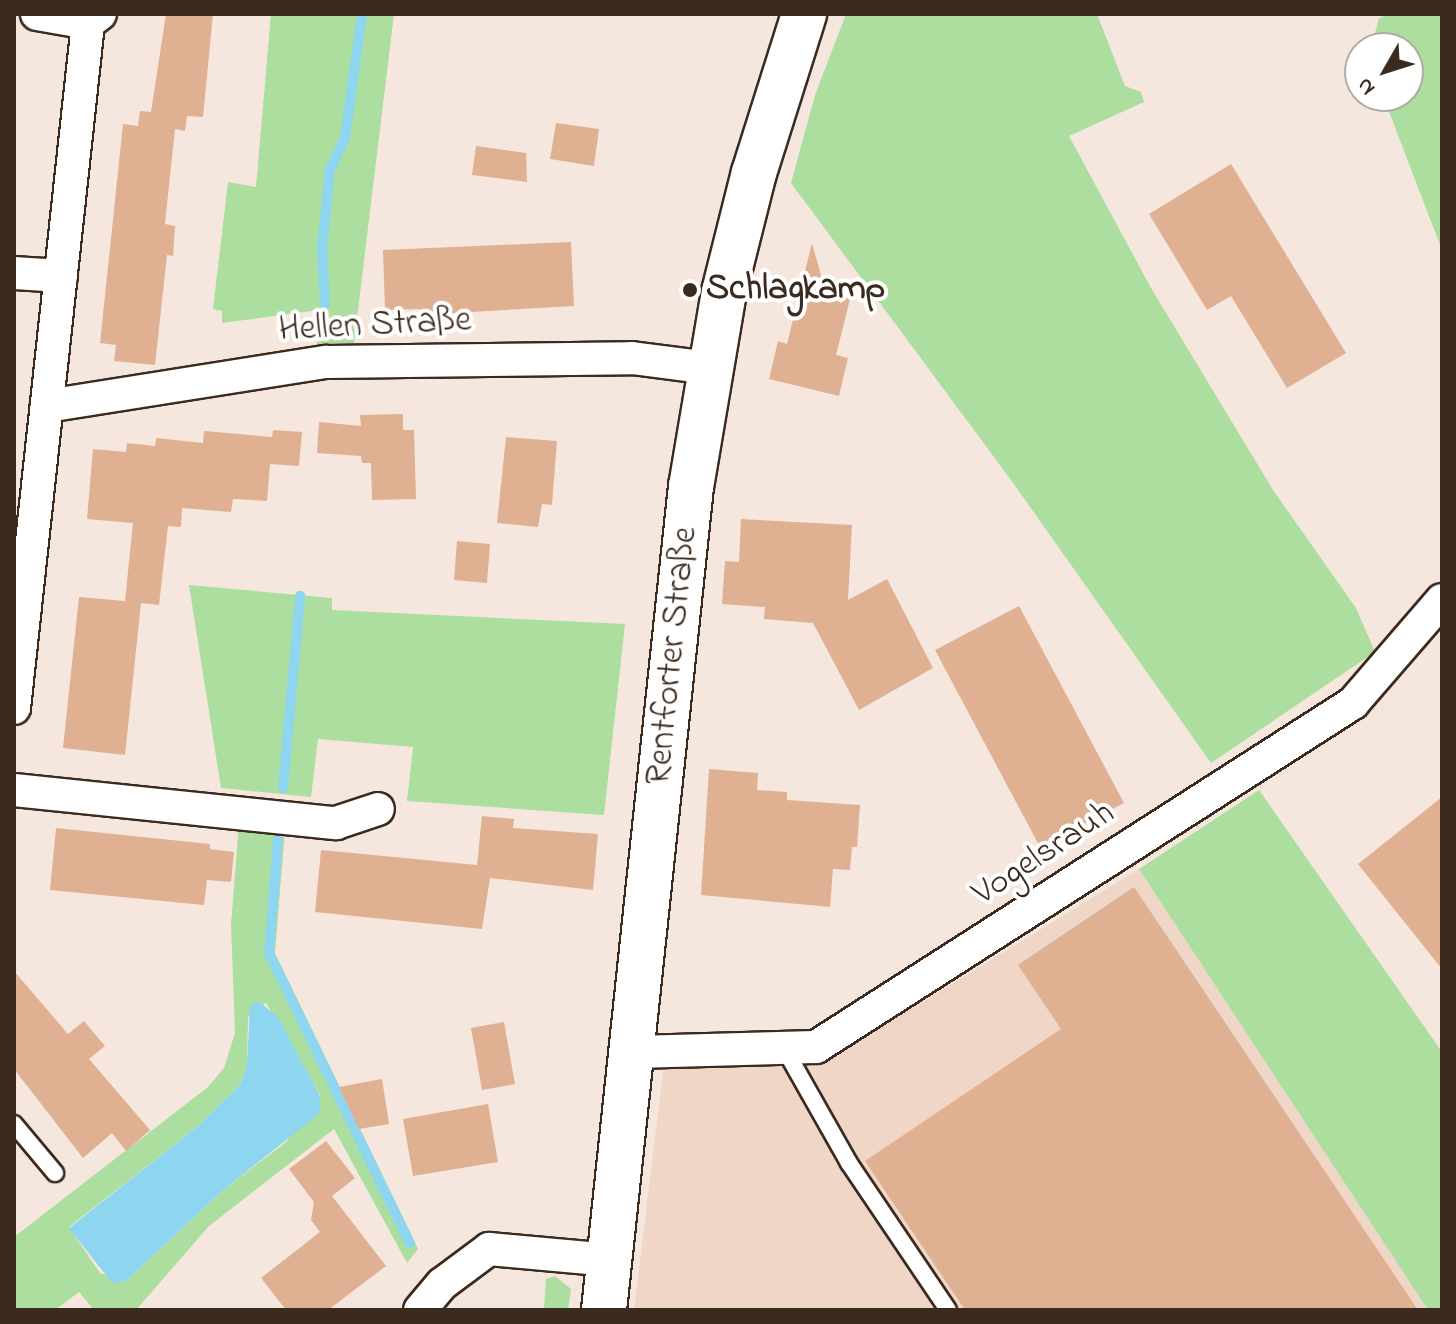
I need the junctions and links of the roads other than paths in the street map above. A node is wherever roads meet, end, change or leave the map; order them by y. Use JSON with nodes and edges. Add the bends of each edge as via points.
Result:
{"nodes":[{"id":1,"x":37,"y":14,"type":"edge"},
{"id":2,"x":804,"y":14,"type":"edge"},
{"id":3,"x":94,"y":18,"type":"edge"},
{"id":4,"x":14,"y":273,"type":"edge"},
{"id":5,"x":61,"y":276,"type":"junction"},
{"id":6,"x":710,"y":368,"type":"junction"},
{"id":7,"x":47,"y":406,"type":"junction"},
{"id":8,"x":19,"y":595,"type":"edge"},
{"id":9,"x":1442,"y":600,"type":"edge"},
{"id":10,"x":14,"y":708,"type":"edge"},
{"id":11,"x":14,"y":790,"type":"edge"},
{"id":12,"x":378,"y":809,"type":"dead end"},
{"id":13,"x":784,"y":1048,"type":"junction"},
{"id":14,"x":634,"y":1052,"type":"junction"},
{"id":15,"x":14,"y":1124,"type":"edge"},
{"id":16,"x":55,"y":1173,"type":"dead end"},
{"id":17,"x":611,"y":1260,"type":"junction"},
{"id":18,"x":420,"y":1310,"type":"edge"},
{"id":19,"x":604,"y":1310,"type":"edge"},
{"id":20,"x":948,"y":1310,"type":"edge"}],
"edges":[{"from":1,"to":3,"type":"street"},
{"from":2,"to":6,"type":"main road","name":"Rentforter Straße","via":[[754,173]]},
{"from":3,"to":5,"type":"street"},
{"from":4,"to":5,"type":"street"},
{"from":5,"to":7,"type":"street"},
{"from":6,"to":7,"type":"street","name":"Hellen Straße","via":[[632,358],[326,362]]},
{"from":6,"to":14,"type":"main road","name":"Rentforter Straße","via":[[675,614]]},
{"from":7,"to":8,"type":"street"},
{"from":8,"to":10,"type":"street"},
{"from":9,"to":13,"type":"street","name":"Vogelsrauh","via":[[1353,703],[816,1047]]},
{"from":11,"to":12,"type":"street","via":[[336,823]]},
{"from":13,"to":14,"type":"street","name":"Vogelsrauh"},
{"from":13,"to":20,"type":"lane","via":[[849,1163]]},
{"from":14,"to":17,"type":"main road","name":"Rentforter Straße"},
{"from":15,"to":16,"type":"lane"},
{"from":17,"to":18,"type":"street","via":[[489,1249],[442,1284]]},
{"from":17,"to":19,"type":"main road","name":"Rentforter Straße"}]}
